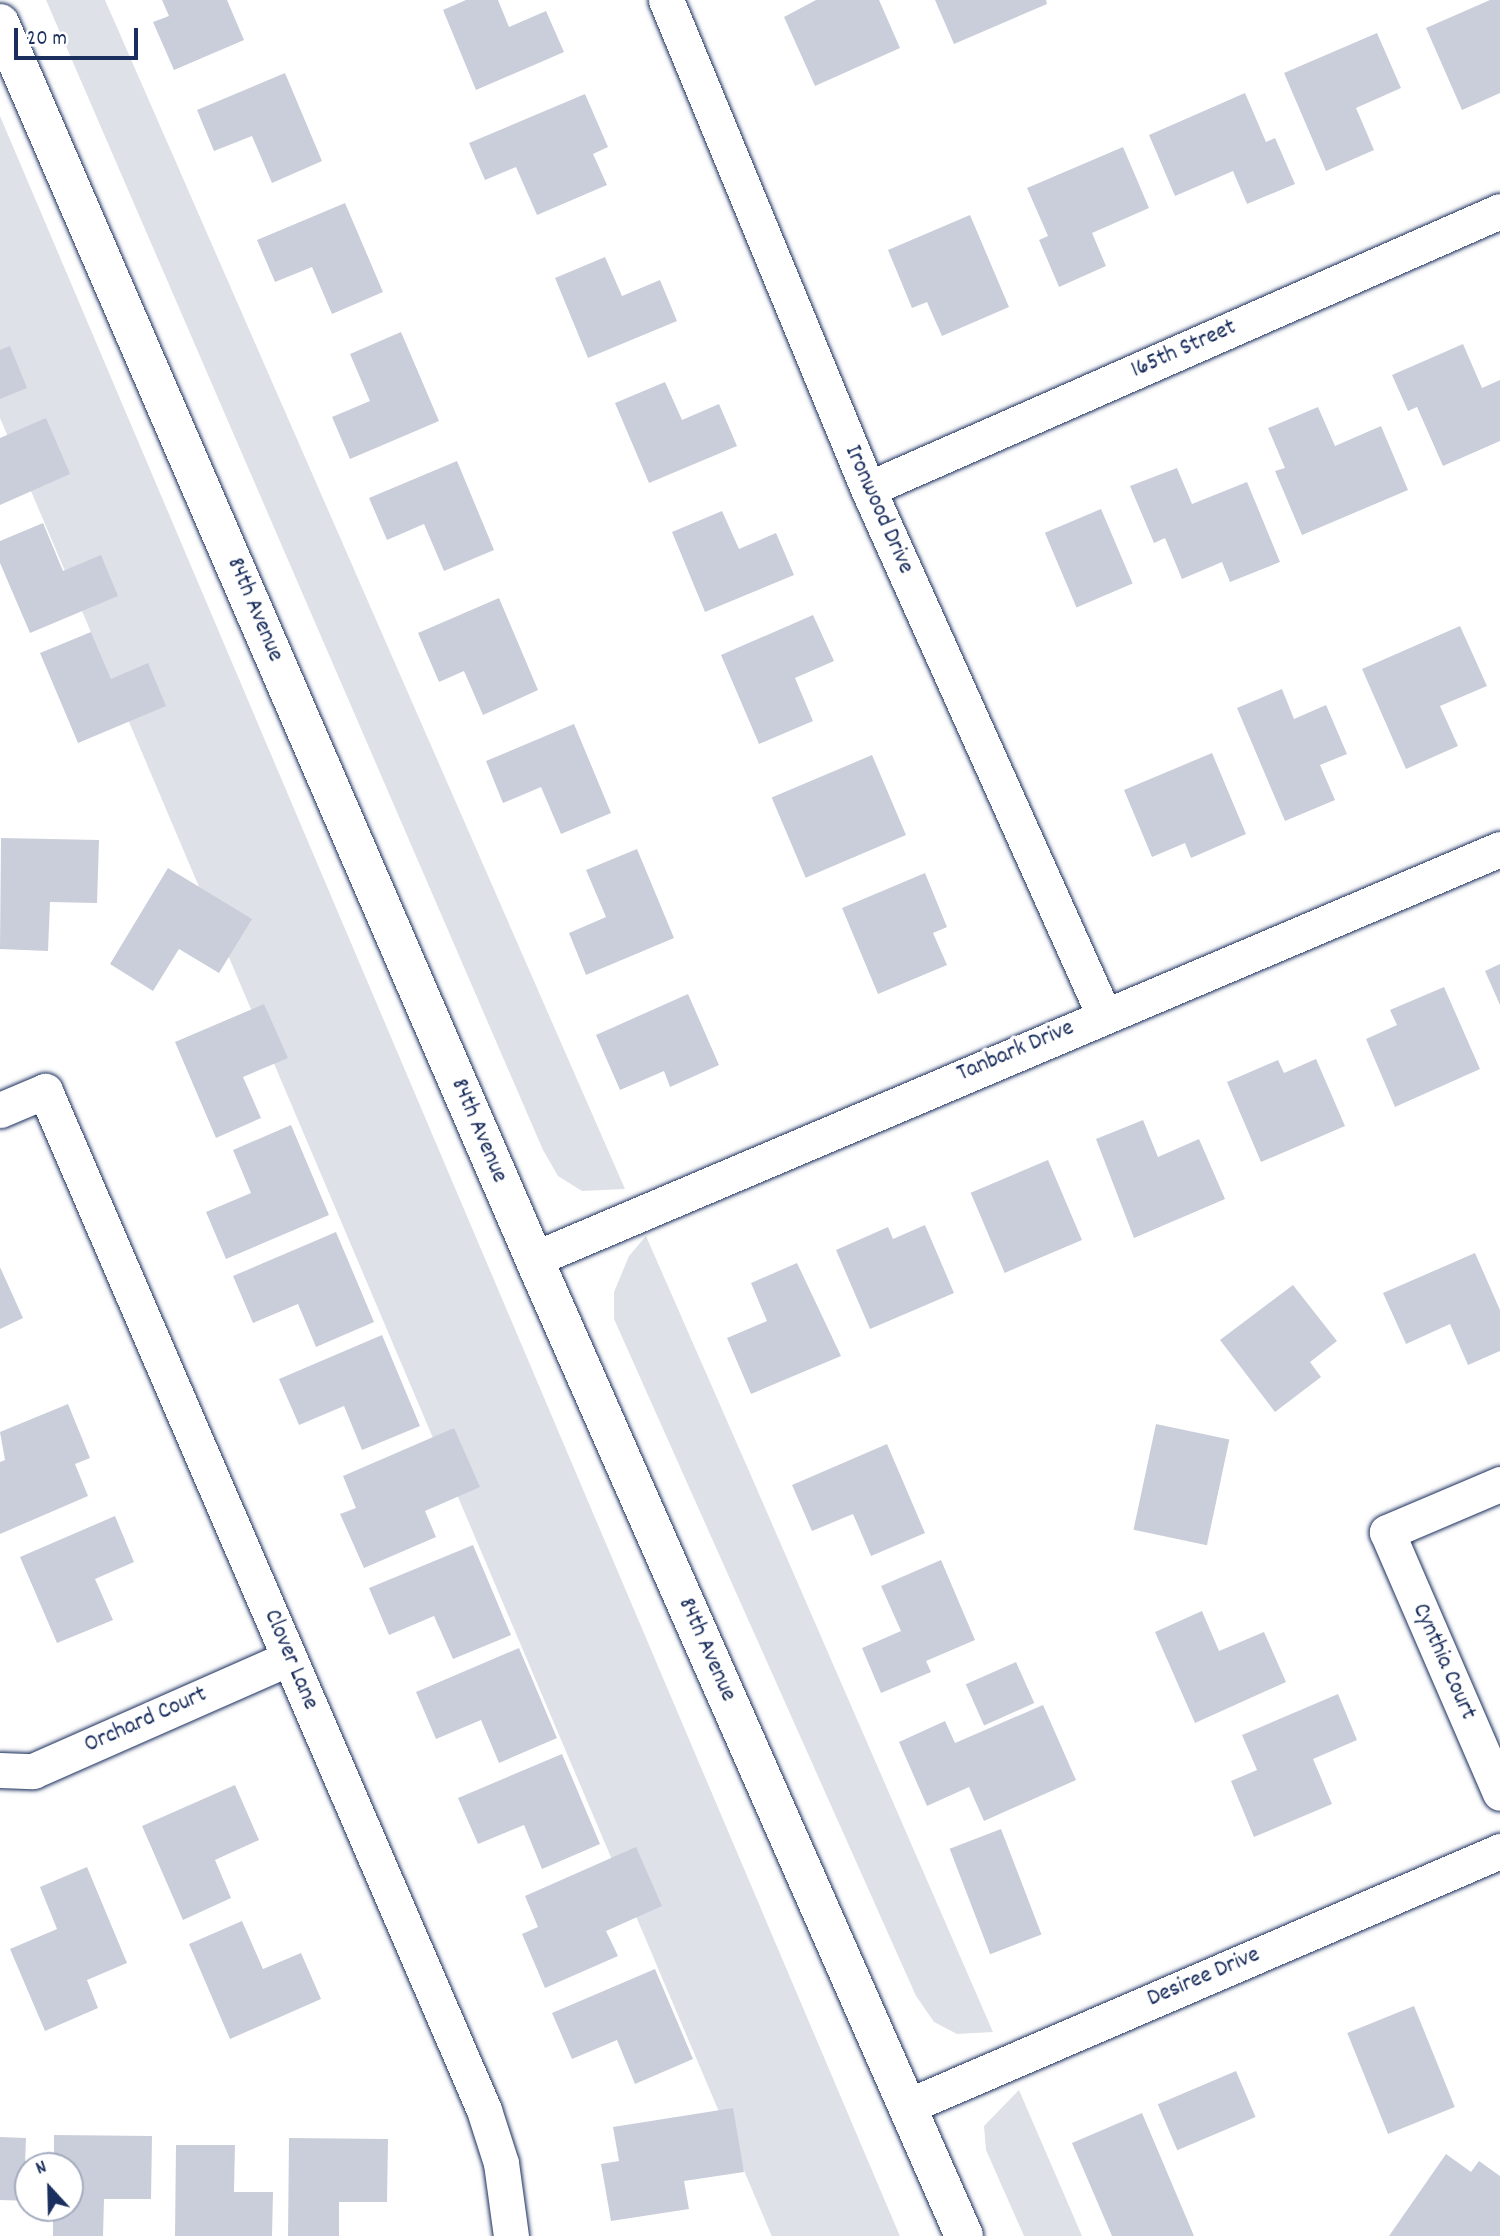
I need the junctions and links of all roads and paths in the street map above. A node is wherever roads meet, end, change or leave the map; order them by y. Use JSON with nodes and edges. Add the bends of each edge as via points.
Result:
{"nodes":[{"id":1,"x":666,"y":0,"type":"edge"},
{"id":2,"x":0,"y":23,"type":"edge"},
{"id":3,"x":1500,"y":211,"type":"edge"},
{"id":4,"x":868,"y":489,"type":"junction"},
{"id":5,"x":1500,"y":849,"type":"edge"},
{"id":6,"x":1104,"y":1015,"type":"junction"},
{"id":7,"x":0,"y":1110,"type":"edge"},
{"id":8,"x":534,"y":1259,"type":"junction"},
{"id":9,"x":1500,"y":1484,"type":"edge"},
{"id":10,"x":289,"y":1658,"type":"junction"},
{"id":11,"x":0,"y":1769,"type":"edge"},
{"id":12,"x":1500,"y":1793,"type":"edge"},
{"id":13,"x":1500,"y":1851,"type":"edge"},
{"id":14,"x":908,"y":2106,"type":"junction"},
{"id":15,"x":510,"y":2236,"type":"edge"},
{"id":16,"x":964,"y":2236,"type":"edge"}],
"edges":[{"from":1,"to":4,"type":"street","name":"Ironwood Drive"},
{"from":2,"to":8,"type":"street","name":"84th Avenue"},
{"from":3,"to":4,"type":"street","name":"165th Street"},
{"from":4,"to":6,"type":"street","name":"Ironwood Drive"},
{"from":5,"to":6,"type":"street","name":"Tanbark Drive"},
{"from":6,"to":8,"type":"street","name":"Tanbark Drive"},
{"from":7,"to":10,"type":"street","name":"Clover Lane","via":[[46,1091]]},
{"from":8,"to":14,"type":"street","name":"84th Avenue"},
{"from":9,"to":12,"type":"street","name":"Cynthia Court","via":[[1387,1532]]},
{"from":10,"to":11,"type":"street","name":"Orchard Court","via":[[33,1771]]},
{"from":10,"to":15,"type":"street","name":"Clover Lane","via":[[484,2110],[502,2162]]},
{"from":13,"to":14,"type":"street","name":"Desiree Drive"},
{"from":14,"to":16,"type":"street","name":"84th Avenue"}]}
